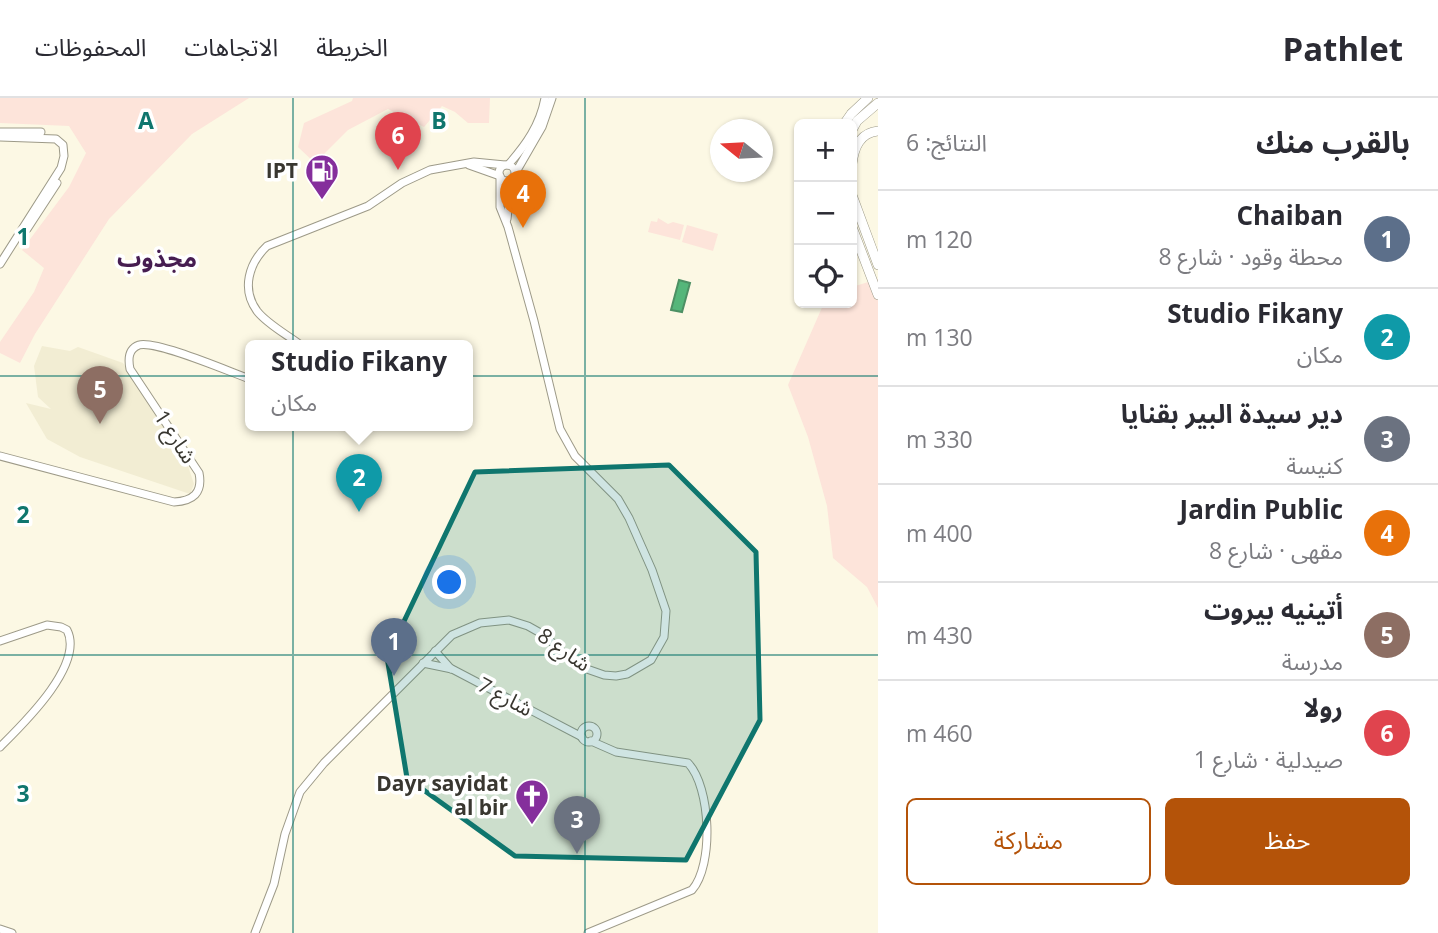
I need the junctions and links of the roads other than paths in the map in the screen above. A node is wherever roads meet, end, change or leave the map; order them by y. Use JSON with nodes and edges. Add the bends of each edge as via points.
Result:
{"nodes":[{"id":1,"x":545,"y":98,"type":"edge"},
{"id":2,"x":552,"y":98,"type":"edge"},
{"id":3,"x":855,"y":98,"type":"edge"},
{"id":4,"x":868,"y":98,"type":"edge"},
{"id":5,"x":878,"y":103,"type":"edge"},
{"id":6,"x":851,"y":114,"type":"junction"},
{"id":7,"x":848,"y":119,"type":"edge"},
{"id":8,"x":857,"y":122,"type":"edge"},
{"id":9,"x":878,"y":131,"type":"edge"},
{"id":10,"x":0,"y":134,"type":"edge"},
{"id":11,"x":857,"y":144,"type":"edge"},
{"id":12,"x":465,"y":164,"type":"junction"},
{"id":13,"x":507,"y":165,"type":"junction"},
{"id":14,"x":516,"y":172,"type":"junction"},
{"id":15,"x":500,"y":176,"type":"junction"},
{"id":16,"x":508,"y":181,"type":"junction"},
{"id":17,"x":857,"y":208,"type":"edge"},
{"id":18,"x":508,"y":227,"type":"junction"},
{"id":19,"x":857,"y":240,"type":"edge"},
{"id":20,"x":0,"y":264,"type":"edge"},
{"id":21,"x":878,"y":265,"type":"edge"},
{"id":22,"x":878,"y":295,"type":"edge"},
{"id":23,"x":294,"y":340,"type":"edge"},
{"id":24,"x":245,"y":377,"type":"edge"},
{"id":25,"x":0,"y":456,"type":"edge"},
{"id":26,"x":0,"y":641,"type":"edge"},
{"id":27,"x":435,"y":651,"type":"junction"},
{"id":28,"x":424,"y":663,"type":"junction"},
{"id":29,"x":452,"y":669,"type":"junction"},
{"id":30,"x":558,"y":725,"type":"junction"},
{"id":31,"x":584,"y":728,"type":"junction"},
{"id":32,"x":582,"y":737,"type":"junction"},
{"id":33,"x":594,"y":739,"type":"junction"},
{"id":34,"x":0,"y":747,"type":"edge"},
{"id":35,"x":0,"y":929,"type":"edge"},
{"id":36,"x":12,"y":933,"type":"edge"},
{"id":37,"x":255,"y":933,"type":"edge"},
{"id":38,"x":588,"y":933,"type":"edge"}],
"edges":[{"from":1,"to":13,"type":"street","via":[[534,131]]},
{"from":2,"to":14,"type":"street","via":[[542,127]]},
{"from":3,"to":6,"type":"highway"},
{"from":4,"to":6,"type":"highway"},
{"from":5,"to":8,"type":"highway"},
{"from":6,"to":7,"type":"highway"},
{"from":9,"to":11,"type":"highway","via":[[866,134]]},
{"from":10,"to":20,"type":"street","via":[[52,134],[63,140],[68,152],[59,180]]},
{"from":12,"to":13,"type":"street"},
{"from":12,"to":15,"type":"street"},
{"from":12,"to":23,"type":"street","via":[[422,173],[368,206],[279,240],[260,253],[248,282],[253,302],[264,318]]},
{"from":13,"to":14,"type":"street"},
{"from":13,"to":15,"type":"street"},
{"from":14,"to":16,"type":"street"},
{"from":15,"to":16,"type":"street"},
{"from":15,"to":18,"type":"street","name":"شارع 8","via":[[499,201]]},
{"from":16,"to":18,"type":"street","name":"شارع 8"},
{"from":17,"to":21,"type":"highway"},
{"from":18,"to":27,"type":"street","name":"شارع 8","via":[[560,429],[575,456],[618,499],[629,517],[666,611],[664,638],[651,660],[616,676],[584,668],[544,635],[509,620],[466,628]]},
{"from":19,"to":22,"type":"highway"},
{"from":24,"to":25,"type":"street","name":"شارع 1","via":[[155,346],[138,345],[129,355],[130,369],[199,473],[198,493],[186,502]]},
{"from":26,"to":34,"type":"street","via":[[47,625],[67,630],[70,641],[66,660],[40,706]]},
{"from":27,"to":28,"type":"street","name":"شارع 8"},
{"from":27,"to":29,"type":"street"},
{"from":28,"to":29,"type":"street"},
{"from":28,"to":37,"type":"street","name":"شارع 8","via":[[300,792]]},
{"from":29,"to":30,"type":"street","name":"شارع 7"},
{"from":30,"to":31,"type":"street","name":"شارع 7"},
{"from":30,"to":32,"type":"street","name":"شارع 7"},
{"from":31,"to":32,"type":"street"},
{"from":31,"to":33,"type":"street","via":[[593,727]]},
{"from":32,"to":33,"type":"street","name":"شارع 7"},
{"from":33,"to":38,"type":"street","via":[[603,747],[636,756],[688,763],[700,782],[706,836],[701,876],[692,890]]},
{"from":35,"to":36,"type":"street"}]}
